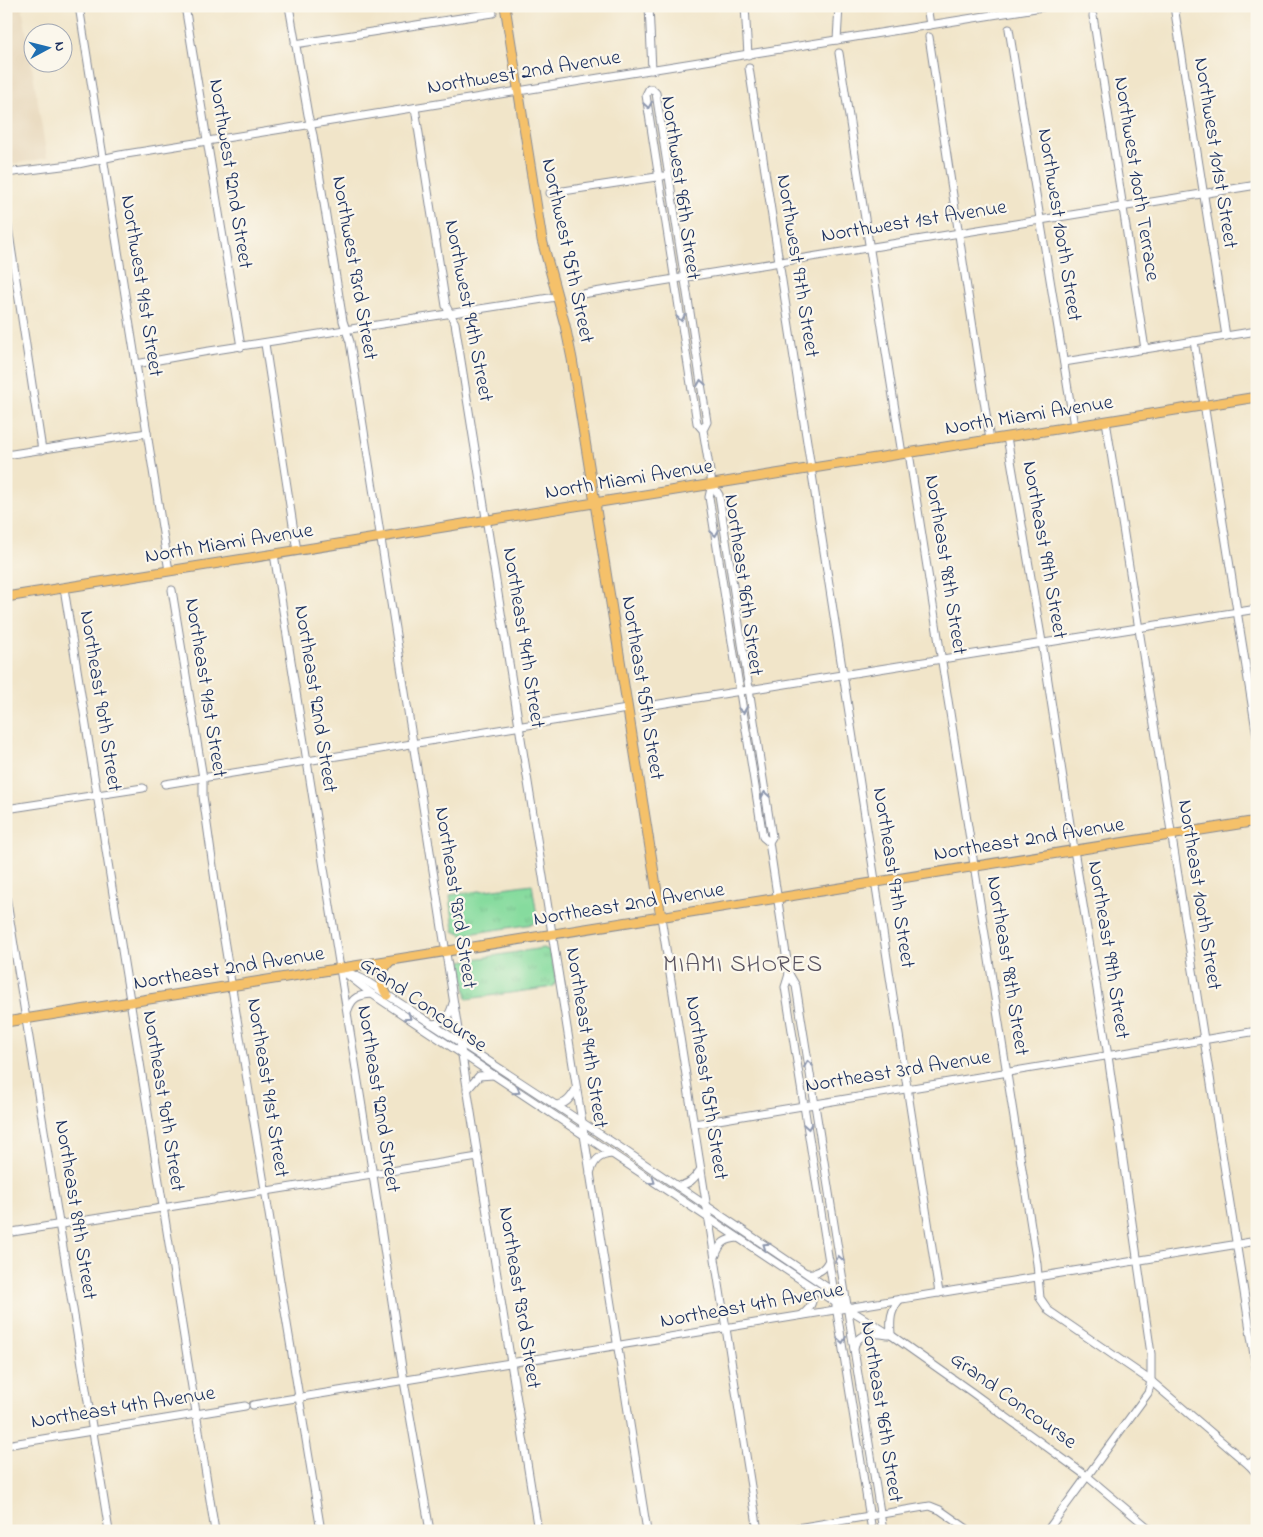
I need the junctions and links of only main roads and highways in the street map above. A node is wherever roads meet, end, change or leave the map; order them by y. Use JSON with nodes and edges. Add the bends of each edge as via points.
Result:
{"nodes":[{"id":1,"x":505,"y":6,"type":"edge"},
{"id":2,"x":1257,"y":397,"type":"edge"},
{"id":3,"x":595,"y":503,"type":"junction"},
{"id":4,"x":6,"y":597,"type":"edge"},
{"id":5,"x":1257,"y":821,"type":"edge"},
{"id":6,"x":661,"y":917,"type":"junction"},
{"id":7,"x":390,"y":961,"type":"junction"},
{"id":8,"x":387,"y":995,"type":"road end"},
{"id":9,"x":6,"y":1022,"type":"edge"}],
"edges":[{"from":1,"to":3,"type":"main road","name":"Northwest 95th Street","via":[[542,240],[570,348]]},
{"from":2,"to":3,"type":"main road","name":"North Miami Avenue"},
{"from":3,"to":4,"type":"main road","name":"North Miami Avenue"},
{"from":3,"to":6,"type":"main road","name":"Northeast 95th Street"},
{"from":5,"to":6,"type":"main road","name":"Northeast 2nd Avenue"},
{"from":6,"to":7,"type":"main road","name":"Northeast 2nd Avenue"},
{"from":7,"to":8,"type":"main road","via":[[381,976]]},
{"from":7,"to":9,"type":"main road","name":"Northeast 2nd Avenue"}]}
